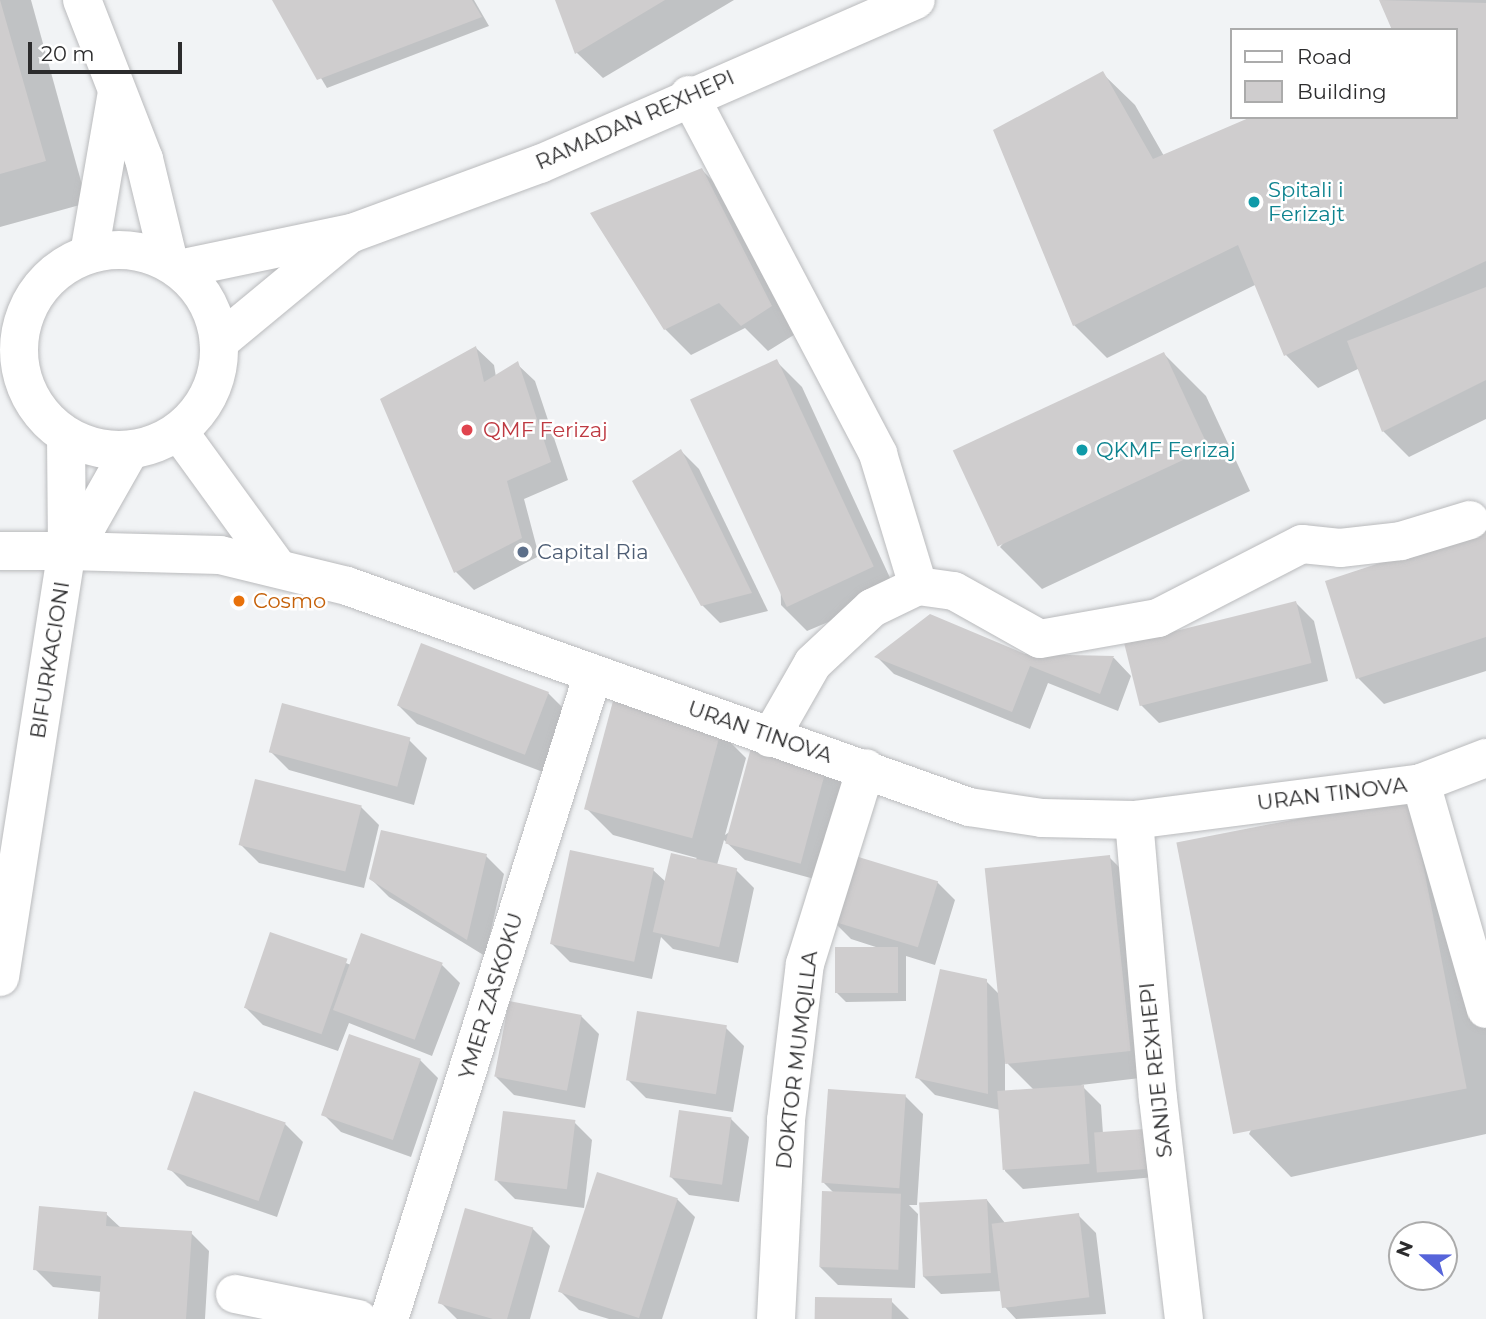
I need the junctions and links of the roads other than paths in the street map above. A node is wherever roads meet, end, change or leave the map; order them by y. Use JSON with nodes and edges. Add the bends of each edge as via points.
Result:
{"nodes":[{"id":1,"x":82,"y":0,"type":"edge"},
{"id":2,"x":916,"y":0,"type":"edge"},
{"id":3,"x":689,"y":95,"type":"junction"},
{"id":4,"x":116,"y":97,"type":"junction"},
{"id":5,"x":352,"y":233,"type":"junction"},
{"id":6,"x":89,"y":254,"type":"junction"},
{"id":7,"x":174,"y":265,"type":"junction"},
{"id":8,"x":219,"y":342,"type":"junction"},
{"id":9,"x":178,"y":432,"type":"junction"},
{"id":10,"x":66,"y":436,"type":"junction"},
{"id":11,"x":130,"y":450,"type":"junction"},
{"id":12,"x":1469,"y":520,"type":"dead end"},
{"id":13,"x":0,"y":551,"type":"edge"},
{"id":14,"x":67,"y":551,"type":"junction"},
{"id":15,"x":277,"y":568,"type":"junction"},
{"id":16,"x":918,"y":586,"type":"junction"},
{"id":17,"x":593,"y":674,"type":"junction"},
{"id":18,"x":770,"y":738,"type":"junction"},
{"id":19,"x":1486,"y":758,"type":"edge"},
{"id":20,"x":866,"y":768,"type":"junction"},
{"id":21,"x":1422,"y":783,"type":"junction"},
{"id":22,"x":1133,"y":820,"type":"junction"},
{"id":23,"x":0,"y":977,"type":"edge"},
{"id":24,"x":1486,"y":1009,"type":"edge"},
{"id":25,"x":235,"y":1294,"type":"dead end"},
{"id":26,"x":358,"y":1319,"type":"edge"},
{"id":27,"x":390,"y":1319,"type":"edge"},
{"id":28,"x":776,"y":1319,"type":"edge"},
{"id":29,"x":1184,"y":1319,"type":"edge"}],
"edges":[{"from":1,"to":4,"type":"street","name":"RAMADAN REXHEPI"},
{"from":2,"to":3,"type":"street","name":"RAMADAN REXHEPI"},
{"from":3,"to":5,"type":"street","name":"RAMADAN REXHEPI","via":[[540,164]]},
{"from":3,"to":16,"type":"street","via":[[878,454]]},
{"from":4,"to":6,"type":"street","name":"RAMADAN REXHEPI"},
{"from":4,"to":7,"type":"street","name":"RAMADAN REXHEPI","via":[[144,159]]},
{"from":5,"to":7,"type":"street","name":"RAMADAN REXHEPI"},
{"from":5,"to":8,"type":"street","name":"RAMADAN REXHEPI"},
{"from":6,"to":7,"type":"street","name":"RAMADAN REXHEPI","via":[[130,250]]},
{"from":6,"to":10,"type":"street","name":"RAMADAN REXHEPI","via":[[50,277],[25,315],[19,337],[24,382],[47,421]]},
{"from":7,"to":8,"type":"street","name":"RAMADAN REXHEPI","via":[[207,300]]},
{"from":8,"to":9,"type":"street","name":"RAMADAN REXHEPI","via":[[215,383],[194,417]]},
{"from":9,"to":11,"type":"street","name":"RAMADAN REXHEPI"},
{"from":9,"to":15,"type":"street"},
{"from":10,"to":11,"type":"street","name":"RAMADAN REXHEPI","via":[[96,448]]},
{"from":10,"to":14,"type":"street"},
{"from":11,"to":14,"type":"street","via":[[87,527]]},
{"from":12,"to":16,"type":"street","via":[[1401,541],[1340,548],[1302,544],[1158,618],[1040,639],[954,591]]},
{"from":13,"to":14,"type":"street"},
{"from":14,"to":15,"type":"street","name":"BIFURKACIONI","via":[[220,555]]},
{"from":14,"to":23,"type":"street","name":"BIFURKACIONI"},
{"from":15,"to":17,"type":"street","name":"URAN TINOVA","via":[[347,586]]},
{"from":16,"to":18,"type":"street","via":[[872,608],[813,663]]},
{"from":17,"to":18,"type":"street","name":"URAN TINOVA"},
{"from":17,"to":27,"type":"street","name":"YMER ZASKOKU"},
{"from":18,"to":20,"type":"street","name":"URAN TINOVA"},
{"from":19,"to":21,"type":"street","name":"URAN TINOVA"},
{"from":20,"to":22,"type":"street","name":"URAN TINOVA","via":[[969,807],[1042,818]]},
{"from":20,"to":28,"type":"street","name":"DOKTOR MUMQILLA","via":[[805,964],[786,1120]]},
{"from":21,"to":22,"type":"street","name":"URAN TINOVA"},
{"from":21,"to":24,"type":"street","name":"URAN TINOVA"},
{"from":22,"to":29,"type":"street","name":"SANIJE REXHEPI"},
{"from":25,"to":26,"type":"street"}]}
